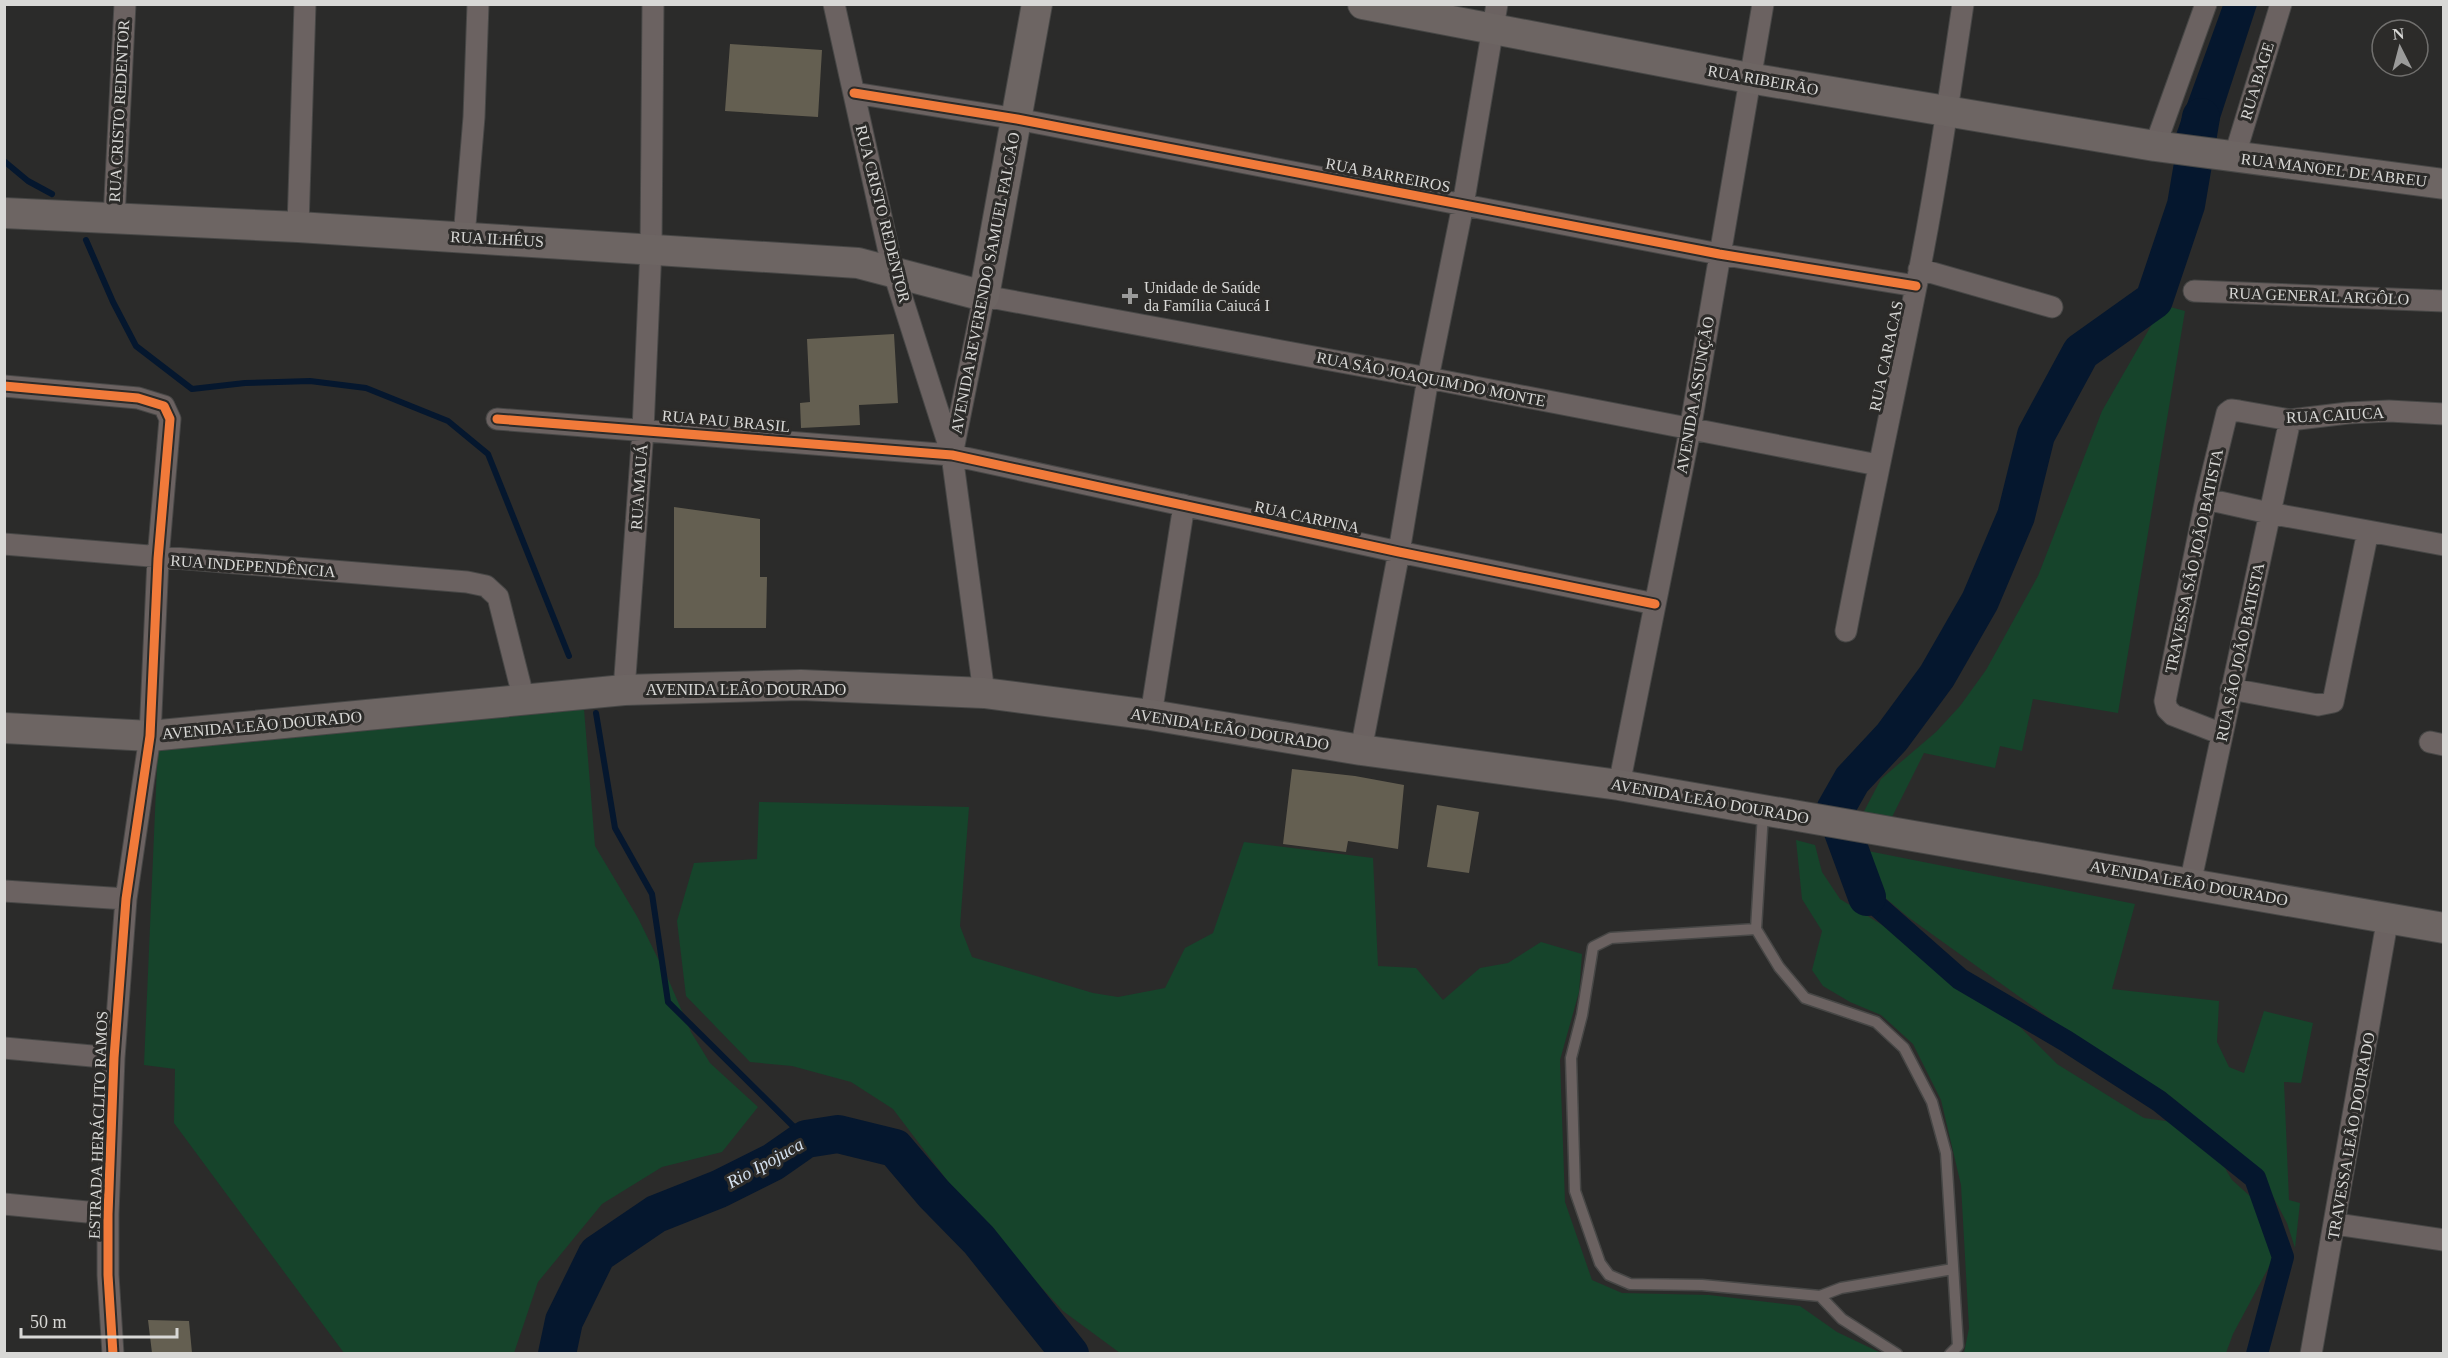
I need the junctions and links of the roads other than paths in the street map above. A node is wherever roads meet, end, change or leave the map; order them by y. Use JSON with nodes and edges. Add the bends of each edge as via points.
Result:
{"nodes":[{"id":1,"x":124,"y":4,"type":"edge"},
{"id":2,"x":305,"y":4,"type":"edge"},
{"id":3,"x":478,"y":4,"type":"edge"},
{"id":4,"x":654,"y":4,"type":"edge"},
{"id":5,"x":834,"y":4,"type":"edge"},
{"id":6,"x":1037,"y":4,"type":"edge"},
{"id":7,"x":1363,"y":4,"type":"edge"},
{"id":8,"x":1762,"y":4,"type":"edge"},
{"id":9,"x":1963,"y":4,"type":"edge"},
{"id":10,"x":2206,"y":4,"type":"edge"},
{"id":11,"x":2281,"y":4,"type":"edge"},
{"id":12,"x":1494,"y":17,"type":"edge"},
{"id":13,"x":1749,"y":78,"type":"junction"},
{"id":14,"x":854,"y":93,"type":"junction"},
{"id":15,"x":1947,"y":111,"type":"junction"},
{"id":16,"x":1017,"y":119,"type":"junction"},
{"id":17,"x":2160,"y":147,"type":"junction"},
{"id":18,"x":2230,"y":157,"type":"junction"},
{"id":19,"x":2444,"y":184,"type":"edge"},
{"id":20,"x":1463,"y":205,"type":"junction"},
{"id":21,"x":4,"y":213,"type":"edge"},
{"id":22,"x":114,"y":218,"type":"junction"},
{"id":23,"x":298,"y":227,"type":"junction"},
{"id":24,"x":464,"y":237,"type":"junction"},
{"id":25,"x":651,"y":248,"type":"junction"},
{"id":26,"x":1719,"y":254,"type":"junction"},
{"id":27,"x":893,"y":270,"type":"junction"},
{"id":28,"x":1918,"y":277,"type":"junction"},
{"id":29,"x":2194,"y":291,"type":"dead end"},
{"id":30,"x":984,"y":296,"type":"junction"},
{"id":31,"x":2444,"y":302,"type":"edge"},
{"id":32,"x":2052,"y":307,"type":"dead end"},
{"id":33,"x":1428,"y":378,"type":"junction"},
{"id":34,"x":4,"y":386,"type":"edge"},
{"id":35,"x":2227,"y":413,"type":"joint"},
{"id":36,"x":2444,"y":414,"type":"edge"},
{"id":37,"x":497,"y":419,"type":"dead end"},
{"id":38,"x":2290,"y":420,"type":"junction"},
{"id":39,"x":643,"y":430,"type":"junction"},
{"id":40,"x":1690,"y":430,"type":"junction"},
{"id":41,"x":952,"y":455,"type":"junction"},
{"id":42,"x":1878,"y":465,"type":"junction"},
{"id":43,"x":2206,"y":499,"type":"junction"},
{"id":44,"x":1184,"y":506,"type":"junction"},
{"id":45,"x":2270,"y":513,"type":"junction"},
{"id":46,"x":2368,"y":531,"type":"junction"},
{"id":47,"x":4,"y":544,"type":"edge"},
{"id":48,"x":2444,"y":545,"type":"edge"},
{"id":49,"x":1399,"y":552,"type":"junction"},
{"id":50,"x":158,"y":559,"type":"junction"},
{"id":51,"x":1655,"y":604,"type":"junction"},
{"id":52,"x":1846,"y":631,"type":"dead end"},
{"id":53,"x":2231,"y":689,"type":"junction"},
{"id":54,"x":624,"y":690,"type":"junction"},
{"id":55,"x":984,"y":693,"type":"junction"},
{"id":56,"x":524,"y":700,"type":"junction"},
{"id":57,"x":1151,"y":715,"type":"junction"},
{"id":58,"x":4,"y":728,"type":"edge"},
{"id":59,"x":2222,"y":734,"type":"junction"},
{"id":60,"x":150,"y":735,"type":"junction"},
{"id":61,"x":1361,"y":750,"type":"junction"},
{"id":62,"x":1619,"y":785,"type":"junction"},
{"id":63,"x":1763,"y":810,"type":"junction"},
{"id":64,"x":2190,"y":884,"type":"junction"},
{"id":65,"x":4,"y":891,"type":"edge"},
{"id":66,"x":126,"y":899,"type":"junction"},
{"id":67,"x":2388,"y":918,"type":"junction"},
{"id":68,"x":2444,"y":928,"type":"edge"},
{"id":69,"x":1756,"y":929,"type":"junction"},
{"id":70,"x":4,"y":1048,"type":"edge"},
{"id":71,"x":114,"y":1058,"type":"junction"},
{"id":72,"x":4,"y":1204,"type":"edge"},
{"id":73,"x":108,"y":1214,"type":"junction"},
{"id":74,"x":2336,"y":1224,"type":"junction"},
{"id":75,"x":2444,"y":1240,"type":"edge"},
{"id":76,"x":1953,"y":1269,"type":"junction"},
{"id":77,"x":1820,"y":1296,"type":"junction"},
{"id":78,"x":113,"y":1353,"type":"edge"},
{"id":79,"x":1897,"y":1353,"type":"edge"},
{"id":80,"x":1950,"y":1353,"type":"edge"},
{"id":81,"x":2311,"y":1353,"type":"edge"}],
"edges":[{"from":1,"to":22,"type":"street","name":"RUA CRISTO REDENTOR"},
{"from":2,"to":23,"type":"street"},
{"from":3,"to":24,"type":"street"},
{"from":4,"to":25,"type":"street","name":"RUA MAUÁ"},
{"from":5,"to":14,"type":"street","name":"RUA CRISTO REDENTOR"},
{"from":6,"to":16,"type":"main road","name":"AVENIDA REVERENDO SAMUEL FALCÃO"},
{"from":7,"to":12,"type":"main road","name":"RUA RIBEIRÃO"},
{"from":8,"to":13,"type":"street","name":"AVENIDA ASSUNÇÃO"},
{"from":9,"to":15,"type":"street","name":"RUA CARACAS"},
{"from":10,"to":17,"type":"street"},
{"from":11,"to":18,"type":"street","name":"RUA BAGE"},
{"from":12,"to":13,"type":"main road","name":"RUA RIBEIRÃO"},
{"from":12,"to":20,"type":"street"},
{"from":13,"to":15,"type":"main road","name":"RUA RIBEIRÃO"},
{"from":13,"to":26,"type":"street","name":"AVENIDA ASSUNÇÃO"},
{"from":14,"to":16,"type":"street","name":"RUA BARREIROS"},
{"from":14,"to":27,"type":"street","name":"RUA CRISTO REDENTOR"},
{"from":15,"to":17,"type":"main road","name":"RUA RIBEIRÃO"},
{"from":15,"to":28,"type":"street","name":"RUA CARACAS"},
{"from":16,"to":20,"type":"street","name":"RUA BARREIROS"},
{"from":16,"to":30,"type":"main road","name":"AVENIDA REVERENDO SAMUEL FALCÃO"},
{"from":17,"to":18,"type":"main road","name":"RUA MANOEL DE ABREU"},
{"from":18,"to":19,"type":"main road","name":"RUA MANOEL DE ABREU"},
{"from":20,"to":26,"type":"street","name":"RUA BARREIROS"},
{"from":20,"to":33,"type":"street"},
{"from":21,"to":22,"type":"main road","name":"RUA ILHÉUS"},
{"from":22,"to":23,"type":"main road","name":"RUA ILHÉUS"},
{"from":23,"to":24,"type":"main road","name":"RUA ILHÉUS"},
{"from":24,"to":25,"type":"main road","name":"RUA ILHÉUS"},
{"from":25,"to":27,"type":"main road","name":"RUA ILHÉUS","via":[[858,263]]},
{"from":25,"to":39,"type":"street","name":"RUA MAUÁ"},
{"from":26,"to":28,"type":"street","name":"RUA BARREIROS"},
{"from":26,"to":40,"type":"street","name":"AVENIDA ASSUNÇÃO"},
{"from":27,"to":30,"type":"main road","name":"RUA ILHÉUS"},
{"from":27,"to":41,"type":"street","name":"RUA CRISTO REDENTOR"},
{"from":28,"to":32,"type":"street","name":"RUA BARREIROS"},
{"from":28,"to":42,"type":"street","name":"RUA CARACAS"},
{"from":29,"to":31,"type":"street","name":"RUA GENERAL ARGÔLO"},
{"from":30,"to":33,"type":"street","name":"RUA SÃO JOAQUIM DO MONTE"},
{"from":30,"to":41,"type":"street","name":"AVENIDA REVERENDO SAMUEL FALCÃO"},
{"from":33,"to":40,"type":"street","name":"RUA SÃO JOAQUIM DO MONTE"},
{"from":33,"to":49,"type":"street"},
{"from":34,"to":50,"type":"street","name":"ESTRADA HERÁCLITO RAMOS","via":[[138,398],[164,406],[170,419]]},
{"from":35,"to":38,"type":"street","name":"RUA CAIUCA","via":[[2231,410]]},
{"from":35,"to":43,"type":"street","name":"TRAVESSA SÃO JOÃO BATISTA"},
{"from":36,"to":38,"type":"street","name":"RUA CAIUCA","via":[[2389,411]]},
{"from":37,"to":39,"type":"street","name":"RUA PAU BRASIL"},
{"from":38,"to":45,"type":"street","name":"RUA SÃO JOÃO BATISTA"},
{"from":39,"to":41,"type":"street","name":"RUA PAU BRASIL"},
{"from":39,"to":54,"type":"street","name":"RUA MAUÁ"},
{"from":40,"to":42,"type":"street","name":"RUA SÃO JOAQUIM DO MONTE"},
{"from":40,"to":51,"type":"street","name":"AVENIDA ASSUNÇÃO"},
{"from":41,"to":44,"type":"street","name":"RUA CARPINA"},
{"from":41,"to":55,"type":"street"},
{"from":42,"to":52,"type":"street","name":"RUA CARACAS"},
{"from":43,"to":45,"type":"street"},
{"from":43,"to":59,"type":"street","name":"TRAVESSA SÃO JOÃO BATISTA","via":[[2165,701],[2173,715]]},
{"from":44,"to":49,"type":"street","name":"RUA CARPINA"},
{"from":44,"to":57,"type":"street"},
{"from":45,"to":46,"type":"street"},
{"from":45,"to":53,"type":"street","name":"RUA SÃO JOÃO BATISTA"},
{"from":46,"to":48,"type":"street"},
{"from":46,"to":53,"type":"street","via":[[2333,702],[2318,705]]},
{"from":47,"to":50,"type":"street","name":"RUA INDEPENDÊNCIA"},
{"from":49,"to":51,"type":"street","name":"RUA CARPINA"},
{"from":49,"to":61,"type":"street"},
{"from":50,"to":56,"type":"street","name":"RUA INDEPENDÊNCIA","via":[[486,586],[498,597]]},
{"from":50,"to":60,"type":"street","name":"ESTRADA HERÁCLITO RAMOS"},
{"from":51,"to":62,"type":"street","name":"AVENIDA ASSUNÇÃO"},
{"from":53,"to":59,"type":"street","name":"RUA SÃO JOÃO BATISTA"},
{"from":54,"to":55,"type":"main road","name":"AVENIDA LEÃO DOURADO","via":[[801,685]]},
{"from":54,"to":56,"type":"main road","name":"AVENIDA LEÃO DOURADO"},
{"from":55,"to":57,"type":"main road","name":"AVENIDA LEÃO DOURADO"},
{"from":56,"to":60,"type":"main road","name":"AVENIDA LEÃO DOURADO"},
{"from":57,"to":61,"type":"main road","name":"AVENIDA LEÃO DOURADO"},
{"from":58,"to":60,"type":"main road","name":"AVENIDA LEÃO DOURADO"},
{"from":59,"to":64,"type":"street","name":"RUA SÃO JOÃO BATISTA"},
{"from":60,"to":66,"type":"street","name":"ESTRADA HERÁCLITO RAMOS"},
{"from":61,"to":62,"type":"main road","name":"AVENIDA LEÃO DOURADO"},
{"from":62,"to":63,"type":"main road","name":"AVENIDA LEÃO DOURADO"},
{"from":63,"to":64,"type":"main road","name":"AVENIDA LEÃO DOURADO"},
{"from":63,"to":69,"type":"lane"},
{"from":64,"to":67,"type":"main road","name":"AVENIDA LEÃO DOURADO"},
{"from":65,"to":66,"type":"street"},
{"from":66,"to":71,"type":"street","name":"ESTRADA HERÁCLITO RAMOS"},
{"from":67,"to":68,"type":"main road","name":"AVENIDA LEÃO DOURADO"},
{"from":67,"to":74,"type":"street","name":"TRAVESSA LEÃO DOURADO"},
{"from":69,"to":76,"type":"lane","via":[[1779,967],[1805,998],[1876,1022],[1904,1048],[1932,1102],[1946,1153]]},
{"from":69,"to":77,"type":"lane","via":[[1611,938],[1593,947],[1572,1058],[1575,1191],[1600,1263],[1609,1275],[1630,1284],[1702,1285]]},
{"from":70,"to":71,"type":"street"},
{"from":71,"to":73,"type":"street","name":"ESTRADA HERÁCLITO RAMOS"},
{"from":72,"to":73,"type":"street"},
{"from":73,"to":78,"type":"street","name":"ESTRADA HERÁCLITO RAMOS"},
{"from":74,"to":75,"type":"street"},
{"from":74,"to":81,"type":"street","name":"TRAVESSA LEÃO DOURADO"},
{"from":76,"to":77,"type":"lane","via":[[1840,1288]]},
{"from":76,"to":80,"type":"lane","via":[[1958,1346]]},
{"from":77,"to":79,"type":"lane","via":[[1842,1319]]}]}
